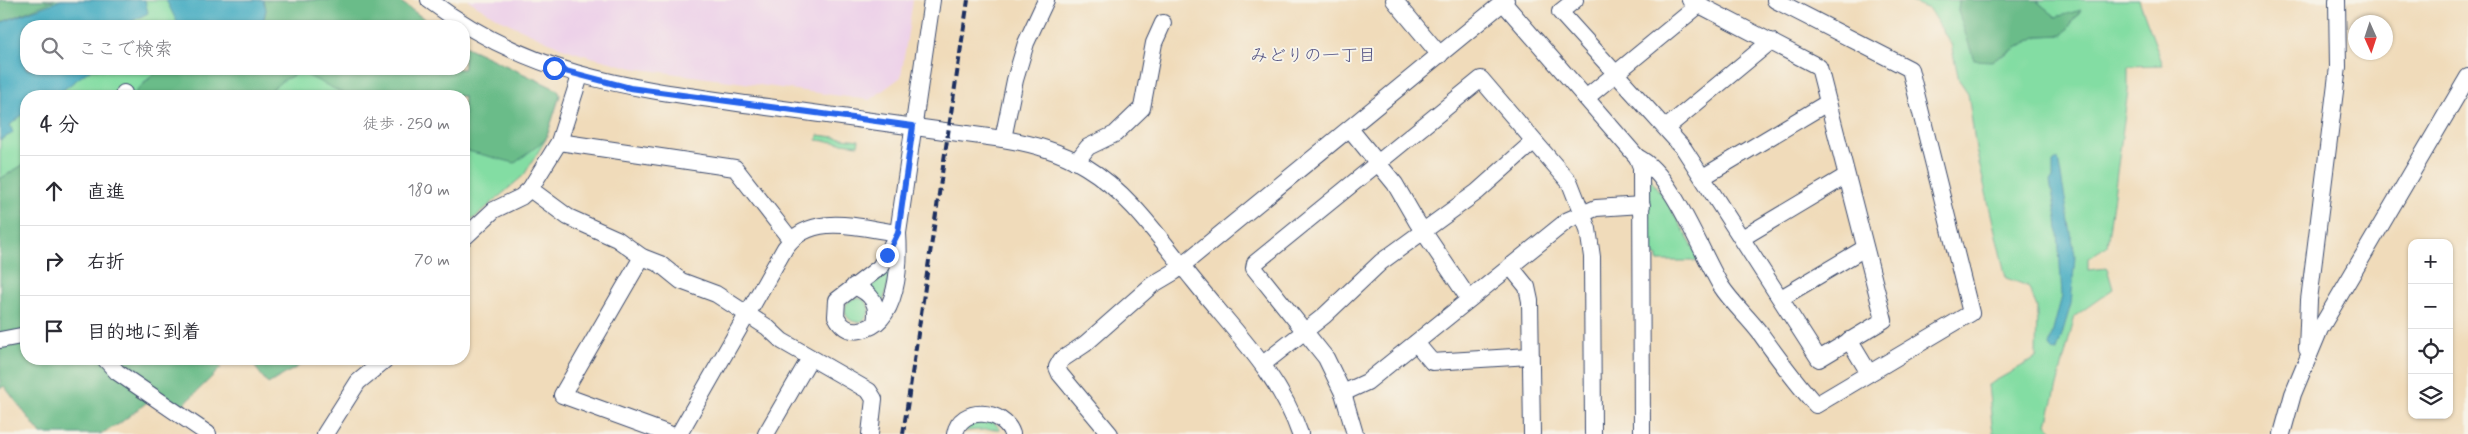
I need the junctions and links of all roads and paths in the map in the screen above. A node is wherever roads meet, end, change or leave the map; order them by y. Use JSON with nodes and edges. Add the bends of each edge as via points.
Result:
{"nodes":[{"id":1,"x":429,"y":0,"type":"edge"},
{"id":2,"x":932,"y":0,"type":"edge"},
{"id":3,"x":1046,"y":0,"type":"edge"},
{"id":4,"x":1394,"y":0,"type":"edge"},
{"id":5,"x":1575,"y":0,"type":"edge"},
{"id":6,"x":1775,"y":0,"type":"edge"},
{"id":7,"x":2337,"y":0,"type":"edge"},
{"id":8,"x":1504,"y":1,"type":"edge"},
{"id":9,"x":1694,"y":2,"type":"edge"},
{"id":10,"x":462,"y":20,"type":"edge"},
{"id":11,"x":1163,"y":23,"type":"dead end"},
{"id":12,"x":470,"y":25,"type":"edge"},
{"id":13,"x":1771,"y":41,"type":"junction"},
{"id":14,"x":1440,"y":55,"type":"junction"},
{"id":15,"x":1616,"y":74,"type":"junction"},
{"id":16,"x":580,"y":76,"type":"junction"},
{"id":17,"x":2468,"y":77,"type":"edge"},
{"id":18,"x":1586,"y":98,"type":"junction"},
{"id":19,"x":1827,"y":103,"type":"junction"},
{"id":20,"x":913,"y":126,"type":"junction"},
{"id":21,"x":1666,"y":128,"type":"junction"},
{"id":22,"x":1350,"y":129,"type":"junction"},
{"id":23,"x":1003,"y":139,"type":"junction"},
{"id":24,"x":559,"y":142,"type":"junction"},
{"id":25,"x":1533,"y":142,"type":"junction"},
{"id":26,"x":1637,"y":158,"type":"junction"},
{"id":27,"x":1076,"y":162,"type":"junction"},
{"id":28,"x":1377,"y":162,"type":"junction"},
{"id":29,"x":1846,"y":176,"type":"junction"},
{"id":30,"x":1703,"y":177,"type":"junction"},
{"id":31,"x":530,"y":189,"type":"junction"},
{"id":32,"x":1642,"y":205,"type":"junction"},
{"id":33,"x":1582,"y":212,"type":"junction"},
{"id":34,"x":470,"y":232,"type":"edge"},
{"id":35,"x":1424,"y":232,"type":"junction"},
{"id":36,"x":898,"y":233,"type":"junction"},
{"id":37,"x":1742,"y":238,"type":"junction"},
{"id":38,"x":792,"y":240,"type":"junction"},
{"id":39,"x":1865,"y":248,"type":"junction"},
{"id":40,"x":642,"y":257,"type":"junction"},
{"id":41,"x":1181,"y":266,"type":"junction"},
{"id":42,"x":1510,"y":266,"type":"junction"},
{"id":43,"x":854,"y":286,"type":"junction"},
{"id":44,"x":1781,"y":298,"type":"junction"},
{"id":45,"x":1469,"y":299,"type":"junction"},
{"id":46,"x":748,"y":314,"type":"junction"},
{"id":47,"x":875,"y":323,"type":"junction"},
{"id":48,"x":1306,"y":331,"type":"junction"},
{"id":49,"x":20,"y":337,"type":"edge"},
{"id":50,"x":0,"y":340,"type":"edge"},
{"id":51,"x":1849,"y":340,"type":"junction"},
{"id":52,"x":1416,"y":343,"type":"junction"},
{"id":53,"x":1530,"y":356,"type":"junction"},
{"id":54,"x":2307,"y":356,"type":"junction"},
{"id":55,"x":810,"y":358,"type":"junction"},
{"id":56,"x":1263,"y":364,"type":"junction"},
{"id":57,"x":111,"y":365,"type":"edge"},
{"id":58,"x":379,"y":365,"type":"edge"},
{"id":59,"x":1869,"y":373,"type":"junction"},
{"id":60,"x":1342,"y":394,"type":"junction"},
{"id":61,"x":208,"y":434,"type":"edge"},
{"id":62,"x":325,"y":434,"type":"edge"},
{"id":63,"x":670,"y":434,"type":"edge"},
{"id":64,"x":679,"y":434,"type":"edge"},
{"id":65,"x":766,"y":434,"type":"edge"},
{"id":66,"x":870,"y":434,"type":"edge"},
{"id":67,"x":956,"y":434,"type":"edge"},
{"id":68,"x":1012,"y":434,"type":"edge"},
{"id":69,"x":1110,"y":434,"type":"edge"},
{"id":70,"x":1300,"y":434,"type":"edge"},
{"id":71,"x":1355,"y":434,"type":"edge"},
{"id":72,"x":1532,"y":434,"type":"edge"},
{"id":73,"x":1593,"y":434,"type":"edge"},
{"id":74,"x":1642,"y":434,"type":"edge"},
{"id":75,"x":2282,"y":434,"type":"edge"}],
"edges":[{"from":1,"to":10,"type":"street"},
{"from":2,"to":20,"type":"street"},
{"from":3,"to":23,"type":"street","via":[[1026,43]]},
{"from":4,"to":14,"type":"street"},
{"from":5,"to":15,"type":"street","via":[[1560,12]]},
{"from":6,"to":59,"type":"street","via":[[1910,69],[1969,303],[1971,313]]},
{"from":7,"to":54,"type":"street","via":[[2338,68],[2309,300]]},
{"from":8,"to":14,"type":"street"},
{"from":8,"to":18,"type":"street"},
{"from":9,"to":13,"type":"street"},
{"from":9,"to":15,"type":"street"},
{"from":11,"to":27,"type":"street","via":[[1154,43],[1142,108],[1116,134],[1088,148]]},
{"from":12,"to":16,"type":"street","via":[[532,59]]},
{"from":13,"to":19,"type":"street","via":[[1819,67]]},
{"from":13,"to":21,"type":"street"},
{"from":14,"to":22,"type":"street"},
{"from":15,"to":18,"type":"street"},
{"from":15,"to":21,"type":"street"},
{"from":16,"to":20,"type":"street","via":[[660,92]]},
{"from":16,"to":24,"type":"street"},
{"from":17,"to":54,"type":"street","via":[[2347,281]]},
{"from":18,"to":26,"type":"street"},
{"from":19,"to":29,"type":"street"},
{"from":19,"to":30,"type":"street"},
{"from":20,"to":23,"type":"street"},
{"from":20,"to":36,"type":"street"},
{"from":21,"to":30,"type":"street"},
{"from":22,"to":28,"type":"street"},
{"from":22,"to":41,"type":"street"},
{"from":23,"to":27,"type":"street","via":[[1050,149]]},
{"from":24,"to":31,"type":"street"},
{"from":24,"to":38,"type":"street","via":[[735,168]]},
{"from":25,"to":28,"type":"street","via":[[1481,79]]},
{"from":25,"to":33,"type":"street","via":[[1570,183]]},
{"from":25,"to":35,"type":"street","via":[[1478,192]]},
{"from":26,"to":32,"type":"street","via":[[1641,167]]},
{"from":26,"to":59,"type":"street","via":[[1649,163],[1680,207],[1722,286],[1760,332],[1792,379],[1816,405]]},
{"from":27,"to":41,"type":"street","via":[[1124,198]]},
{"from":28,"to":35,"type":"street","via":[[1395,184]]},
{"from":28,"to":48,"type":"street","via":[[1255,263],[1254,268]]},
{"from":29,"to":37,"type":"street"},
{"from":29,"to":39,"type":"street"},
{"from":30,"to":37,"type":"street"},
{"from":31,"to":34,"type":"street","via":[[494,210]]},
{"from":31,"to":40,"type":"street","via":[[568,217],[617,239]]},
{"from":32,"to":33,"type":"street"},
{"from":32,"to":74,"type":"street"},
{"from":33,"to":42,"type":"street"},
{"from":33,"to":73,"type":"street","via":[[1592,257]]},
{"from":35,"to":45,"type":"street"},
{"from":35,"to":48,"type":"street","via":[[1381,262]]},
{"from":36,"to":38,"type":"street","via":[[824,225],[808,228]]},
{"from":36,"to":43,"type":"street","via":[[880,267]]},
{"from":36,"to":47,"type":"street","via":[[899,256],[893,300]]},
{"from":37,"to":44,"type":"street"},
{"from":38,"to":46,"type":"street"},
{"from":39,"to":44,"type":"street"},
{"from":39,"to":51,"type":"street","via":[[1884,320]]},
{"from":40,"to":46,"type":"street","via":[[660,264],[681,281],[716,294]]},
{"from":40,"to":63,"type":"street","via":[[562,395]]},
{"from":41,"to":56,"type":"street"},
{"from":41,"to":69,"type":"street","via":[[1152,285],[1085,344],[1059,362],[1060,374]]},
{"from":42,"to":45,"type":"street"},
{"from":42,"to":53,"type":"street","via":[[1529,292]]},
{"from":43,"to":47,"type":"street","via":[[869,293],[874,301],[877,311]]},
{"from":43,"to":47,"type":"street","via":[[837,300],[836,316],[840,323],[852,330]]},
{"from":44,"to":51,"type":"street","via":[[1819,359]]},
{"from":45,"to":52,"type":"street"},
{"from":46,"to":55,"type":"street","via":[[782,342]]},
{"from":46,"to":64,"type":"street"},
{"from":48,"to":56,"type":"street"},
{"from":48,"to":60,"type":"street","via":[[1326,358]]},
{"from":49,"to":50,"type":"street"},
{"from":51,"to":59,"type":"street"},
{"from":52,"to":53,"type":"street","via":[[1432,362]]},
{"from":52,"to":60,"type":"street","via":[[1367,382]]},
{"from":53,"to":72,"type":"street"},
{"from":54,"to":75,"type":"street"},
{"from":55,"to":65,"type":"street"},
{"from":55,"to":66,"type":"street","via":[[873,396]]},
{"from":56,"to":70,"type":"street","via":[[1287,401]]},
{"from":57,"to":61,"type":"street"},
{"from":58,"to":62,"type":"street","via":[[358,382]]},
{"from":60,"to":71,"type":"street"},
{"from":67,"to":68,"type":"street","via":[[963,420],[978,414],[995,415],[1007,422]]}]}
